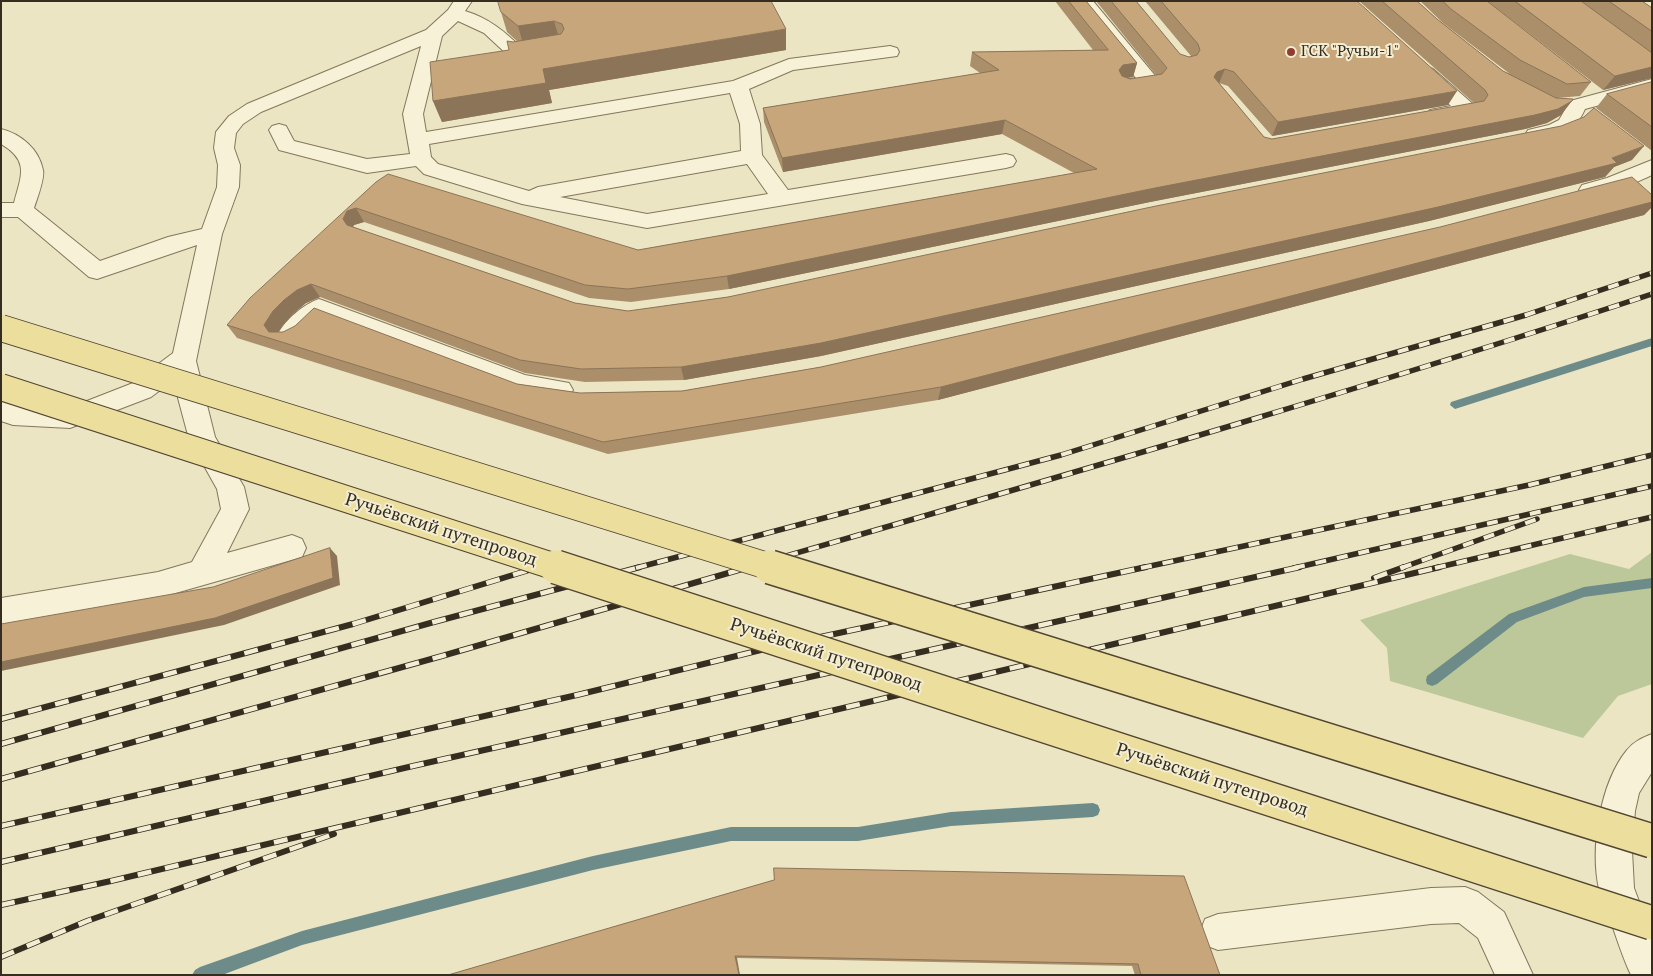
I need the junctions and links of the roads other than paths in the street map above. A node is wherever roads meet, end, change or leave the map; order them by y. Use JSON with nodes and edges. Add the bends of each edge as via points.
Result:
{"nodes":[{"id":1,"x":1084,"y":1,"type":"edge"},
{"id":2,"x":459,"y":8,"type":"edge"},
{"id":3,"x":433,"y":34,"type":"junction"},
{"id":4,"x":559,"y":49,"type":"edge"},
{"id":5,"x":890,"y":52,"type":"dead end"},
{"id":6,"x":1410,"y":58,"type":"edge"},
{"id":7,"x":1652,"y":85,"type":"edge"},
{"id":8,"x":738,"y":86,"type":"junction"},
{"id":9,"x":1126,"y":86,"type":"edge"},
{"id":10,"x":1589,"y":102,"type":"junction"},
{"id":11,"x":1553,"y":106,"type":"edge"},
{"id":12,"x":1419,"y":118,"type":"edge"},
{"id":13,"x":279,"y":130,"type":"dead end"},
{"id":14,"x":1,"y":135,"type":"edge"},
{"id":15,"x":1517,"y":139,"type":"edge"},
{"id":16,"x":419,"y":149,"type":"junction"},
{"id":17,"x":752,"y":156,"type":"junction"},
{"id":18,"x":1006,"y":161,"type":"dead end"},
{"id":19,"x":1647,"y":161,"type":"edge"},
{"id":20,"x":1568,"y":195,"type":"edge"},
{"id":21,"x":522,"y":197,"type":"junction"},
{"id":22,"x":783,"y":199,"type":"junction"},
{"id":23,"x":12,"y":210,"type":"edge"},
{"id":24,"x":212,"y":234,"type":"junction"},
{"id":25,"x":1,"y":328,"type":"edge"},
{"id":26,"x":288,"y":337,"type":"edge"},
{"id":27,"x":185,"y":358,"type":"junction"},
{"id":28,"x":1,"y":387,"type":"edge"},
{"id":29,"x":585,"y":394,"type":"edge"},
{"id":30,"x":1,"y":412,"type":"edge"},
{"id":31,"x":292,"y":548,"type":"dead end"},
{"id":32,"x":202,"y":573,"type":"junction"},
{"id":33,"x":1,"y":612,"type":"edge"},
{"id":34,"x":1652,"y":750,"type":"edge"},
{"id":35,"x":1652,"y":841,"type":"edge"},
{"id":36,"x":1652,"y":923,"type":"edge"},
{"id":37,"x":1218,"y":932,"type":"dead end"},
{"id":38,"x":1514,"y":975,"type":"edge"},
{"id":39,"x":1650,"y":975,"type":"edge"}],
"edges":[{"from":1,"to":9,"type":"street","via":[[1111,23],[1150,82]]},
{"from":2,"to":3,"type":"street"},
{"from":2,"to":4,"type":"street","via":[[489,26],[519,55]]},
{"from":3,"to":16,"type":"street","via":[[413,114]]},
{"from":3,"to":24,"type":"street","via":[[254,108],[236,120],[226,132],[224,148],[230,165],[228,187]]},
{"from":5,"to":8,"type":"street","via":[[789,65]]},
{"from":6,"to":12,"type":"street","via":[[1467,109]]},
{"from":7,"to":10,"type":"street"},
{"from":8,"to":16,"type":"street"},
{"from":8,"to":17,"type":"street","via":[[750,124]]},
{"from":10,"to":11,"type":"street"},
{"from":10,"to":15,"type":"street","via":[[1563,128]]},
{"from":13,"to":16,"type":"street","via":[[286,144],[367,166]]},
{"from":14,"to":23,"type":"street","via":[[23,148],[33,171]]},
{"from":16,"to":21,"type":"street","via":[[431,169]]},
{"from":17,"to":21,"type":"street"},
{"from":17,"to":22,"type":"street"},
{"from":18,"to":22,"type":"street"},
{"from":19,"to":20,"type":"street","via":[[1615,183]]},
{"from":21,"to":22,"type":"street","via":[[647,222]]},
{"from":23,"to":24,"type":"street","via":[[97,271]]},
{"from":24,"to":27,"type":"street"},
{"from":25,"to":35,"type":"main road","bridge":true},
{"from":26,"to":29,"type":"street","via":[[319,308],[523,385]]},
{"from":27,"to":30,"type":"street","via":[[142,390],[70,418]]},
{"from":27,"to":32,"type":"street","via":[[190,398],[202,439],[230,487],[235,508]]},
{"from":28,"to":36,"type":"main road","name":"Ручьёвский путепровод","bridge":true},
{"from":31,"to":32,"type":"street"},
{"from":32,"to":33,"type":"street","via":[[158,585]]},
{"from":34,"to":39,"type":"street","via":[[1644,755],[1625,784],[1615,823],[1616,886],[1638,951]]},
{"from":37,"to":38,"type":"street","via":[[1431,906],[1465,905],[1491,925]]}]}
